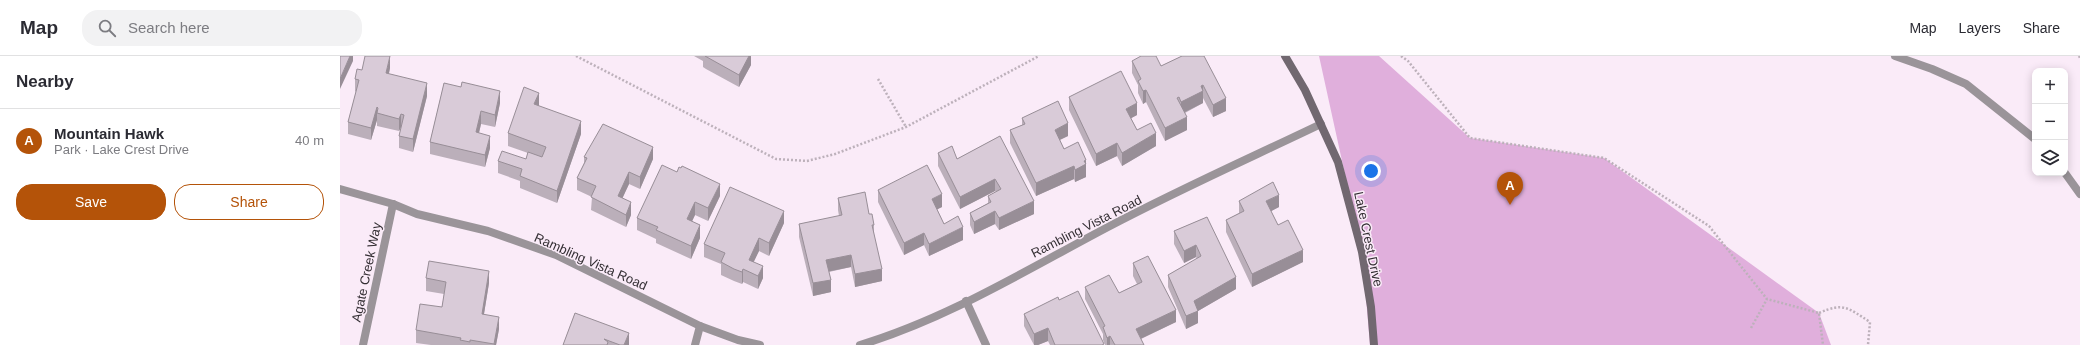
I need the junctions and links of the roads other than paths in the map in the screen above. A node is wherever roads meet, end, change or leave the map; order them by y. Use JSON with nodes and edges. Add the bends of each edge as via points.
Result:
{"nodes":[{"id":1,"x":1285,"y":56,"type":"edge"},
{"id":2,"x":1895,"y":56,"type":"edge"},
{"id":3,"x":1321,"y":124,"type":"junction"},
{"id":4,"x":2032,"y":137,"type":"edge"},
{"id":5,"x":2067,"y":176,"type":"edge"},
{"id":6,"x":340,"y":188,"type":"edge"},
{"id":7,"x":2080,"y":194,"type":"edge"},
{"id":8,"x":393,"y":204,"type":"junction"},
{"id":9,"x":966,"y":301,"type":"junction"},
{"id":10,"x":700,"y":326,"type":"junction"},
{"id":11,"x":363,"y":345,"type":"edge"},
{"id":12,"x":695,"y":345,"type":"edge"},
{"id":13,"x":760,"y":345,"type":"edge"},
{"id":14,"x":860,"y":345,"type":"edge"},
{"id":15,"x":986,"y":345,"type":"edge"},
{"id":16,"x":1374,"y":345,"type":"edge"}],
"edges":[{"from":1,"to":3,"type":"main road","name":"Lake Crest Drive"},
{"from":2,"to":4,"type":"street","via":[[1966,84]]},
{"from":3,"to":9,"type":"street","name":"Rambling Vista Road","via":[[1108,226]]},
{"from":3,"to":16,"type":"main road","name":"Lake Crest Drive","via":[[1338,162],[1353,210],[1367,280]]},
{"from":5,"to":7,"type":"street"},
{"from":6,"to":8,"type":"street","name":"Rambling Vista Road"},
{"from":8,"to":10,"type":"street","name":"Rambling Vista Road","via":[[417,214],[488,231],[556,255]]},
{"from":8,"to":11,"type":"street","name":"Agate Creek Way"},
{"from":9,"to":14,"type":"street","name":"Rambling Vista Road","via":[[884,338]]},
{"from":9,"to":15,"type":"street"},
{"from":10,"to":12,"type":"street"},
{"from":10,"to":13,"type":"street","name":"Rambling Vista Road"}]}
